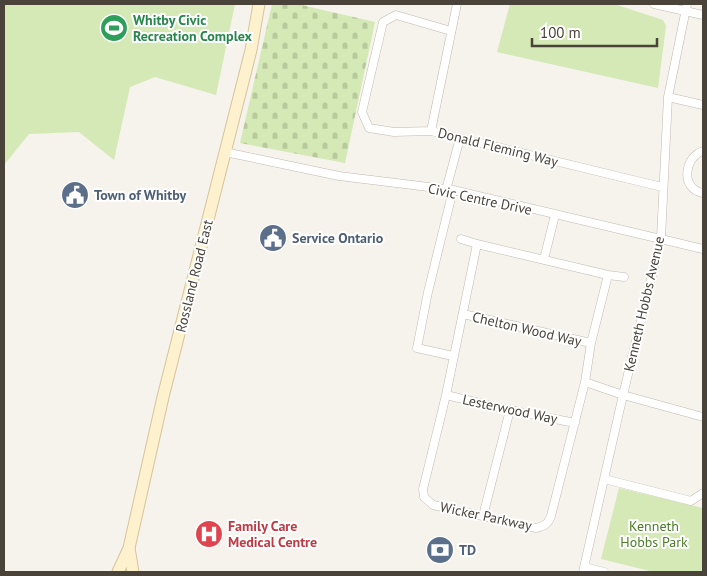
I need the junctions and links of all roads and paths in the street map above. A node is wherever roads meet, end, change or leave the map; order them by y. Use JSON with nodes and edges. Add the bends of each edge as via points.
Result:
{"nodes":[{"id":1,"x":259,"y":4,"type":"edge"},
{"id":2,"x":458,"y":4,"type":"edge"},
{"id":3,"x":654,"y":4,"type":"edge"},
{"id":4,"x":687,"y":4,"type":"edge"},
{"id":5,"x":684,"y":12,"type":"junction"},
{"id":6,"x":703,"y":15,"type":"edge"},
{"id":7,"x":451,"y":30,"type":"junction"},
{"id":8,"x":668,"y":97,"type":"junction"},
{"id":9,"x":703,"y":105,"type":"edge"},
{"id":10,"x":431,"y":131,"type":"junction"},
{"id":11,"x":460,"y":138,"type":"junction"},
{"id":12,"x":703,"y":151,"type":"edge"},
{"id":13,"x":225,"y":152,"type":"junction"},
{"id":14,"x":662,"y":187,"type":"junction"},
{"id":15,"x":449,"y":190,"type":"junction"},
{"id":16,"x":703,"y":193,"type":"edge"},
{"id":17,"x":555,"y":215,"type":"junction"},
{"id":18,"x":661,"y":238,"type":"junction"},
{"id":19,"x":461,"y":239,"type":"dead end"},
{"id":20,"x":477,"y":244,"type":"junction"},
{"id":21,"x":703,"y":249,"type":"edge"},
{"id":22,"x":544,"y":259,"type":"junction"},
{"id":23,"x":608,"y":275,"type":"junction"},
{"id":24,"x":624,"y":277,"type":"dead end"},
{"id":25,"x":464,"y":314,"type":"junction"},
{"id":26,"x":591,"y":343,"type":"junction"},
{"id":27,"x":453,"y":356,"type":"junction"},
{"id":28,"x":585,"y":382,"type":"junction"},
{"id":29,"x":446,"y":395,"type":"junction"},
{"id":30,"x":623,"y":395,"type":"junction"},
{"id":31,"x":510,"y":410,"type":"junction"},
{"id":32,"x":703,"y":418,"type":"edge"},
{"id":33,"x":575,"y":423,"type":"junction"},
{"id":34,"x":604,"y":479,"type":"junction"},
{"id":35,"x":703,"y":493,"type":"edge"},
{"id":36,"x":483,"y":516,"type":"junction"},
{"id":37,"x":129,"y":548,"type":"junction"},
{"id":38,"x":583,"y":570,"type":"edge"},
{"id":39,"x":118,"y":572,"type":"edge"},
{"id":40,"x":133,"y":572,"type":"edge"},
{"id":41,"x":604,"y":572,"type":"edge"}],
"edges":[{"from":1,"to":13,"type":"main road","name":"Rossland Road East","via":[[251,50]]},
{"from":2,"to":7,"type":"street","name":"Donald Fleming Way"},
{"from":3,"to":5,"type":"street"},
{"from":4,"to":5,"type":"street","name":"Kenneth Hobbs Avenue"},
{"from":5,"to":6,"type":"street"},
{"from":5,"to":8,"type":"street","name":"Kenneth Hobbs Avenue"},
{"from":7,"to":10,"type":"street","name":"Donald Fleming Way"},
{"from":7,"to":10,"type":"street","via":[[396,14],[383,22],[362,112],[368,128],[394,132]]},
{"from":8,"to":9,"type":"street"},
{"from":8,"to":14,"type":"street","name":"Kenneth Hobbs Avenue"},
{"from":10,"to":11,"type":"street","name":"Donald Fleming Way"},
{"from":11,"to":14,"type":"street","name":"Donald Fleming Way"},
{"from":11,"to":15,"type":"street"},
{"from":12,"to":16,"type":"street","via":[[691,161],[686,178],[689,185]]},
{"from":13,"to":15,"type":"street","name":"Civic Centre Drive","via":[[339,176]]},
{"from":13,"to":37,"type":"main road","name":"Rossland Road East"},
{"from":14,"to":18,"type":"street","name":"Kenneth Hobbs Avenue"},
{"from":15,"to":17,"type":"street","name":"Civic Centre Drive"},
{"from":15,"to":27,"type":"street","via":[[416,348]]},
{"from":17,"to":18,"type":"street","name":"Civic Centre Drive"},
{"from":17,"to":22,"type":"street"},
{"from":18,"to":21,"type":"street","name":"Civic Centre Drive"},
{"from":18,"to":30,"type":"street","name":"Kenneth Hobbs Avenue"},
{"from":19,"to":20,"type":"street"},
{"from":20,"to":22,"type":"street"},
{"from":20,"to":25,"type":"street","name":"Wicker Parkway"},
{"from":22,"to":23,"type":"street"},
{"from":23,"to":24,"type":"street"},
{"from":23,"to":26,"type":"street","name":"Wicker Parkway"},
{"from":25,"to":26,"type":"street","name":"Chelton Wood Way"},
{"from":25,"to":27,"type":"street","name":"Wicker Parkway"},
{"from":26,"to":28,"type":"street","name":"Wicker Parkway"},
{"from":27,"to":29,"type":"street","name":"Wicker Parkway"},
{"from":28,"to":30,"type":"street"},
{"from":28,"to":33,"type":"street","name":"Wicker Parkway"},
{"from":29,"to":31,"type":"street","name":"Lesterwood Way"},
{"from":29,"to":36,"type":"street","name":"Wicker Parkway","via":[[424,497],[433,505]]},
{"from":30,"to":32,"type":"street"},
{"from":30,"to":34,"type":"street","name":"Kenneth Hobbs Avenue"},
{"from":31,"to":33,"type":"street","name":"Lesterwood Way"},
{"from":31,"to":36,"type":"street"},
{"from":33,"to":36,"type":"street","name":"Wicker Parkway","via":[[549,523],[536,528]]},
{"from":34,"to":35,"type":"street","via":[[691,501]]},
{"from":34,"to":38,"type":"street","name":"Kenneth Hobbs Avenue"},
{"from":37,"to":39,"type":"main road","name":"Rossland Road East"},
{"from":37,"to":40,"type":"main road","name":"Rossland Road East"},
{"from":38,"to":41,"type":"street"}]}
